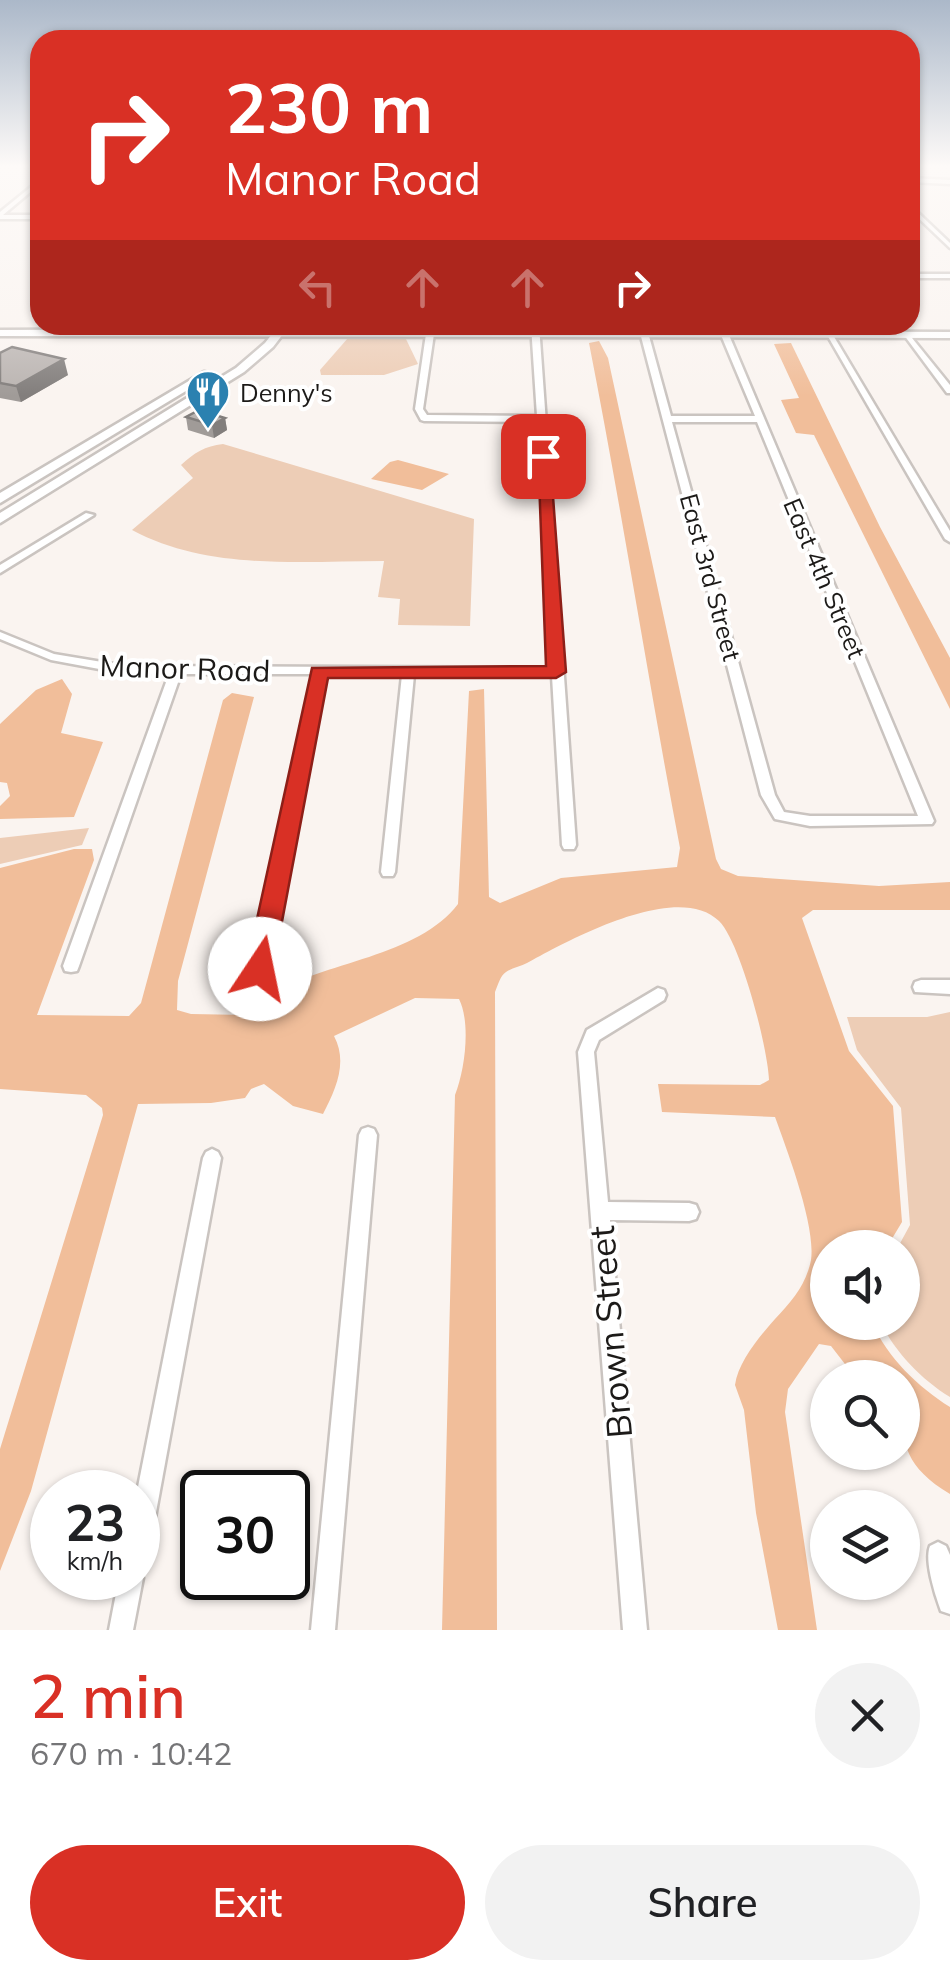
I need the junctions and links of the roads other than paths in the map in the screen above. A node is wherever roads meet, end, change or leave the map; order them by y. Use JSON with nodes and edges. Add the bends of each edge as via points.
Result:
{"nodes":[{"id":1,"x":920,"y":276,"type":"edge"},
{"id":2,"x":950,"y":276,"type":"edge"},
{"id":3,"x":30,"y":332,"type":"edge"},
{"id":4,"x":0,"y":333,"type":"edge"},
{"id":5,"x":267,"y":335,"type":"edge"},
{"id":6,"x":270,"y":335,"type":"edge"},
{"id":7,"x":430,"y":335,"type":"edge"},
{"id":8,"x":534,"y":335,"type":"edge"},
{"id":9,"x":645,"y":335,"type":"edge"},
{"id":10,"x":726,"y":335,"type":"edge"},
{"id":11,"x":829,"y":335,"type":"joint"},
{"id":12,"x":908,"y":335,"type":"junction"},
{"id":13,"x":950,"y":335,"type":"edge"},
{"id":14,"x":950,"y":391,"type":"edge"},
{"id":15,"x":670,"y":419,"type":"junction"},
{"id":16,"x":759,"y":419,"type":"junction"},
{"id":17,"x":131,"y":420,"type":"junction"},
{"id":18,"x":540,"y":420,"type":"junction"},
{"id":19,"x":110,"y":451,"type":"junction"},
{"id":20,"x":0,"y":500,"type":"edge"},
{"id":21,"x":89,"y":515,"type":"dead end"},
{"id":22,"x":0,"y":519,"type":"edge"},
{"id":23,"x":950,"y":539,"type":"edge"},
{"id":24,"x":0,"y":570,"type":"edge"},
{"id":25,"x":0,"y":635,"type":"edge"},
{"id":26,"x":176,"y":672,"type":"junction"},
{"id":27,"x":319,"y":672,"type":"junction"},
{"id":28,"x":408,"y":672,"type":"junction"},
{"id":29,"x":556,"y":672,"type":"junction"},
{"id":30,"x":926,"y":821,"type":"joint"},
{"id":31,"x":569,"y":846,"type":"dead end"},
{"id":32,"x":388,"y":872,"type":"dead end"},
{"id":33,"x":70,"y":966,"type":"dead end"},
{"id":34,"x":260,"y":969,"type":"dead end"},
{"id":35,"x":920,"y":986,"type":"dead end"},
{"id":36,"x":950,"y":987,"type":"edge"},
{"id":37,"x":658,"y":995,"type":"dead end"},
{"id":38,"x":368,"y":1135,"type":"dead end"},
{"id":39,"x":212,"y":1158,"type":"dead end"},
{"id":40,"x":601,"y":1211,"type":"junction"},
{"id":41,"x":689,"y":1212,"type":"dead end"},
{"id":42,"x":152,"y":1470,"type":"edge"},
{"id":43,"x":938,"y":1554,"type":"dead end"},
{"id":44,"x":127,"y":1600,"type":"edge"},
{"id":45,"x":950,"y":1602,"type":"edge"},
{"id":46,"x":121,"y":1630,"type":"edge"},
{"id":47,"x":323,"y":1630,"type":"edge"},
{"id":48,"x":635,"y":1630,"type":"edge"}],
"edges":[{"from":1,"to":2,"type":"street"},
{"from":3,"to":4,"type":"main road"},
{"from":5,"to":17,"type":"main road"},
{"from":6,"to":19,"type":"main road","via":[[240,370]]},
{"from":7,"to":18,"type":"street","via":[[424,418]]},
{"from":8,"to":18,"type":"street"},
{"from":9,"to":15,"type":"street","name":"East 3rd Street"},
{"from":10,"to":16,"type":"street","name":"East 4th Street"},
{"from":11,"to":12,"type":"main road"},
{"from":11,"to":23,"type":"street"},
{"from":12,"to":13,"type":"main road"},
{"from":12,"to":14,"type":"street"},
{"from":15,"to":16,"type":"street"},
{"from":15,"to":30,"type":"street","name":"East 3rd Street","via":[[768,795],[780,816]]},
{"from":16,"to":30,"type":"street","name":"East 4th Street"},
{"from":17,"to":19,"type":"main road","via":[[142,424]]},
{"from":17,"to":20,"type":"main road"},
{"from":18,"to":29,"type":"street"},
{"from":19,"to":22,"type":"main road"},
{"from":21,"to":24,"type":"street"},
{"from":25,"to":26,"type":"street","name":"Manor Road","via":[[64,660]]},
{"from":26,"to":27,"type":"street","name":"Manor Road"},
{"from":26,"to":33,"type":"street"},
{"from":27,"to":28,"type":"street","name":"Manor Road"},
{"from":27,"to":34,"type":"street"},
{"from":28,"to":29,"type":"street","name":"Manor Road"},
{"from":28,"to":32,"type":"street"},
{"from":29,"to":31,"type":"street"},
{"from":35,"to":36,"type":"street"},
{"from":37,"to":40,"type":"street","name":"Brown Street","via":[[593,1035],[586,1052]]},
{"from":38,"to":47,"type":"street"},
{"from":39,"to":42,"type":"street"},
{"from":40,"to":41,"type":"street"},
{"from":40,"to":48,"type":"street","name":"Brown Street"},
{"from":43,"to":45,"type":"street"},
{"from":44,"to":46,"type":"street"}]}
